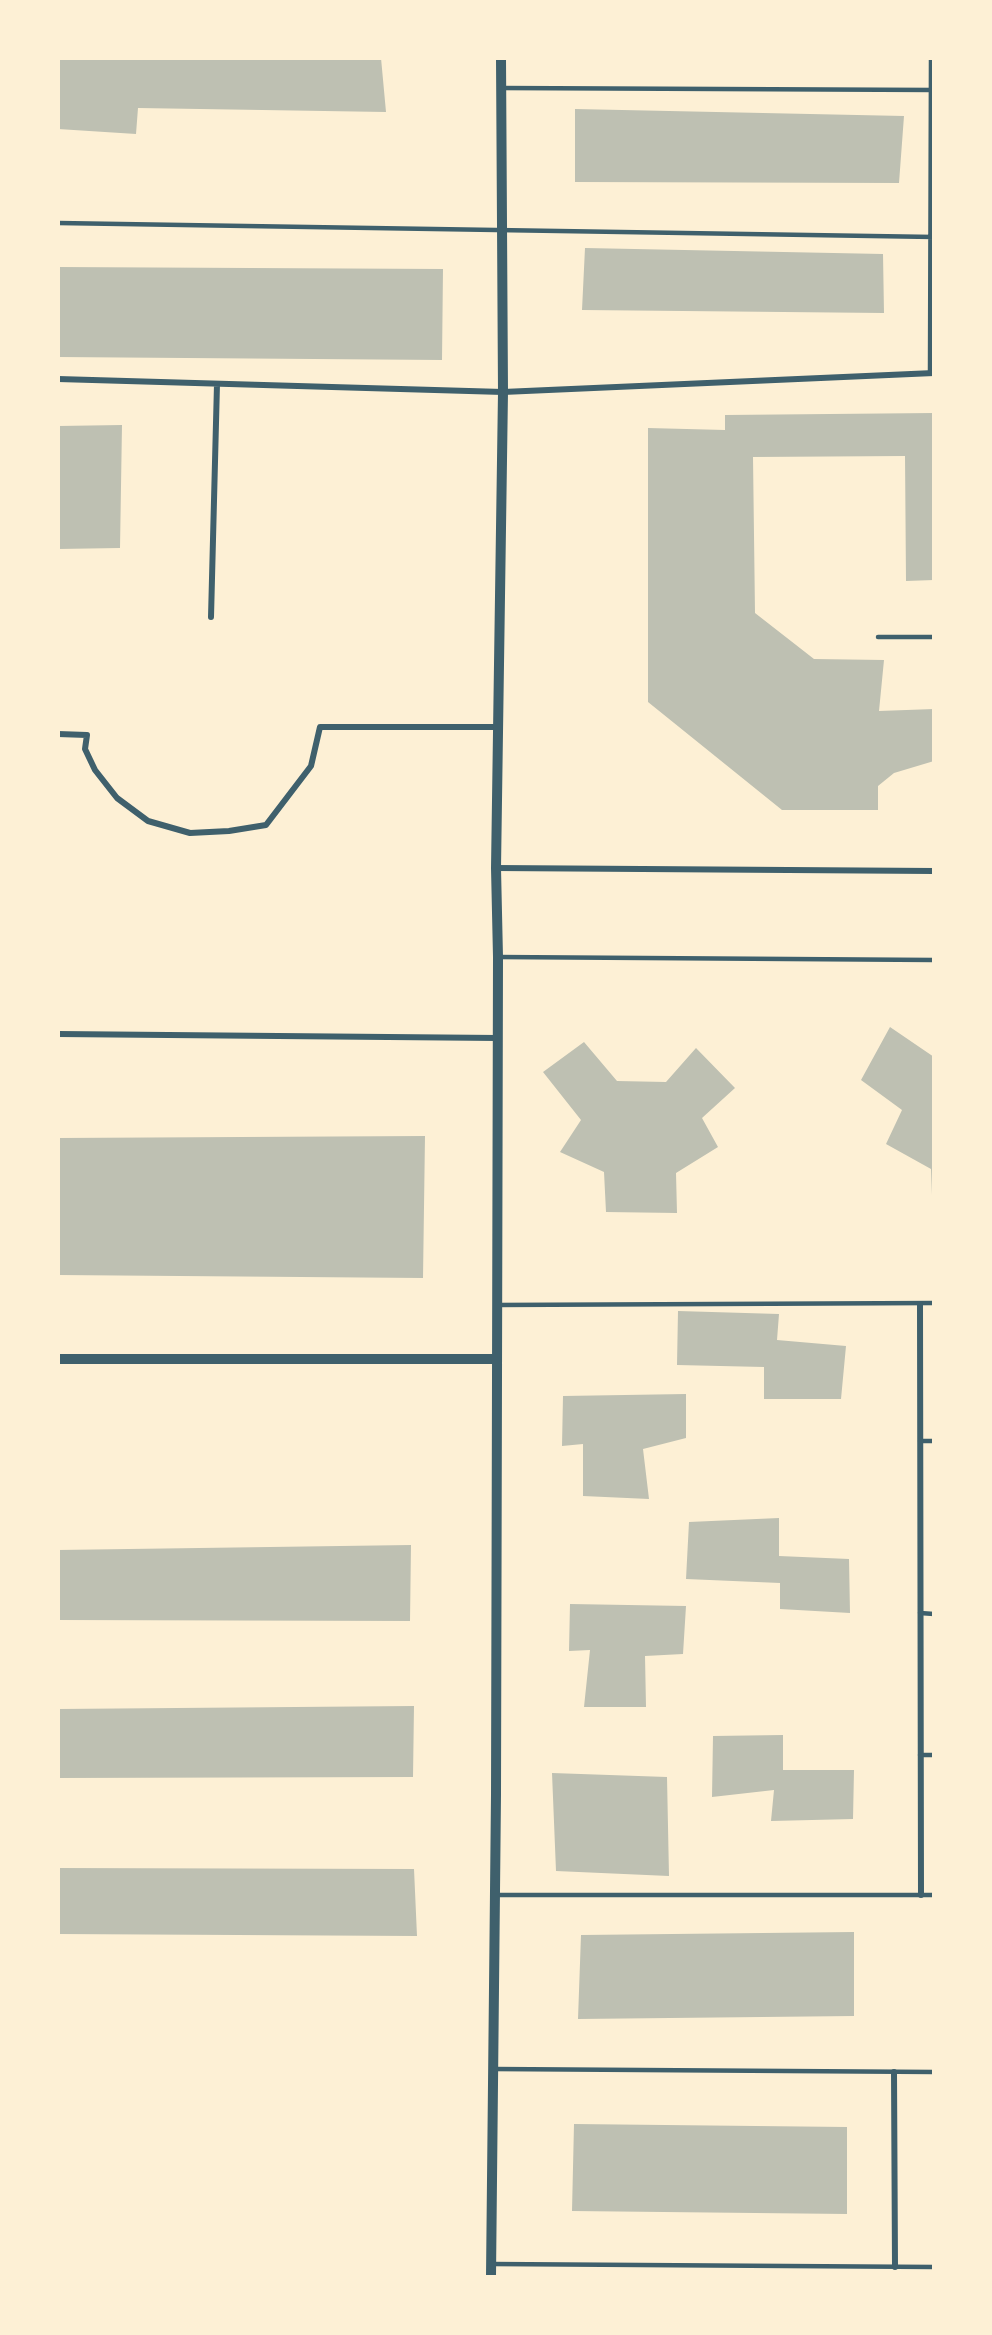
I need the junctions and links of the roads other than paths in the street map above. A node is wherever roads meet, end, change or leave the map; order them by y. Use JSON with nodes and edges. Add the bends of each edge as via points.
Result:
{"nodes":[{"id":1,"x":501,"y":58,"type":"edge"},
{"id":2,"x":931,"y":58,"type":"edge"},
{"id":3,"x":501,"y":88,"type":"junction"},
{"id":4,"x":932,"y":90,"type":"edge"},
{"id":5,"x":58,"y":223,"type":"edge"},
{"id":6,"x":502,"y":231,"type":"junction"},
{"id":7,"x":933,"y":237,"type":"edge"},
{"id":8,"x":932,"y":373,"type":"edge"},
{"id":9,"x":58,"y":379,"type":"edge"},
{"id":10,"x":218,"y":384,"type":"junction"},
{"id":11,"x":503,"y":392,"type":"junction"},
{"id":12,"x":211,"y":617,"type":"dead end"},
{"id":13,"x":878,"y":637,"type":"dead end"},
{"id":14,"x":933,"y":637,"type":"edge"},
{"id":15,"x":500,"y":727,"type":"junction"},
{"id":16,"x":58,"y":734,"type":"edge"},
{"id":17,"x":496,"y":868,"type":"junction"},
{"id":18,"x":933,"y":872,"type":"edge"},
{"id":19,"x":498,"y":957,"type":"junction"},
{"id":20,"x":933,"y":960,"type":"edge"},
{"id":21,"x":58,"y":1034,"type":"edge"},
{"id":22,"x":498,"y":1038,"type":"junction"},
{"id":23,"x":920,"y":1304,"type":"junction"},
{"id":24,"x":933,"y":1304,"type":"edge"},
{"id":25,"x":497,"y":1305,"type":"junction"},
{"id":26,"x":58,"y":1359,"type":"edge"},
{"id":27,"x":497,"y":1359,"type":"junction"},
{"id":28,"x":920,"y":1441,"type":"junction"},
{"id":29,"x":933,"y":1441,"type":"edge"},
{"id":30,"x":920,"y":1613,"type":"junction"},
{"id":31,"x":933,"y":1614,"type":"edge"},
{"id":32,"x":920,"y":1755,"type":"junction"},
{"id":33,"x":933,"y":1755,"type":"edge"},
{"id":34,"x":495,"y":1894,"type":"junction"},
{"id":35,"x":921,"y":1895,"type":"junction"},
{"id":36,"x":933,"y":1895,"type":"edge"},
{"id":37,"x":494,"y":2069,"type":"junction"},
{"id":38,"x":894,"y":2072,"type":"junction"},
{"id":39,"x":933,"y":2072,"type":"edge"},
{"id":40,"x":492,"y":2264,"type":"junction"},
{"id":41,"x":895,"y":2267,"type":"junction"},
{"id":42,"x":933,"y":2267,"type":"edge"},
{"id":43,"x":491,"y":2277,"type":"edge"}],
"edges":[{"from":1,"to":3,"type":"street"},
{"from":2,"to":4,"type":"lane"},
{"from":3,"to":4,"type":"lane"},
{"from":3,"to":6,"type":"street"},
{"from":4,"to":7,"type":"lane"},
{"from":5,"to":6,"type":"lane"},
{"from":6,"to":7,"type":"lane"},
{"from":6,"to":11,"type":"street"},
{"from":7,"to":8,"type":"lane"},
{"from":8,"to":11,"type":"street"},
{"from":9,"to":10,"type":"street"},
{"from":10,"to":11,"type":"street"},
{"from":10,"to":12,"type":"street"},
{"from":11,"to":15,"type":"street"},
{"from":13,"to":14,"type":"lane"},
{"from":15,"to":16,"type":"street","via":[[320,727],[311,766],[266,825],[190,833],[148,821],[117,798],[95,770],[85,749],[87,735]]},
{"from":15,"to":17,"type":"street"},
{"from":17,"to":18,"type":"street"},
{"from":17,"to":19,"type":"street"},
{"from":19,"to":20,"type":"lane"},
{"from":19,"to":22,"type":"street"},
{"from":21,"to":22,"type":"street"},
{"from":22,"to":25,"type":"street"},
{"from":23,"to":24,"type":"lane"},
{"from":23,"to":25,"type":"lane"},
{"from":23,"to":28,"type":"street"},
{"from":25,"to":27,"type":"street"},
{"from":26,"to":27,"type":"street"},
{"from":27,"to":34,"type":"street"},
{"from":28,"to":29,"type":"lane"},
{"from":28,"to":30,"type":"street"},
{"from":30,"to":31,"type":"lane"},
{"from":30,"to":32,"type":"street"},
{"from":32,"to":33,"type":"lane"},
{"from":32,"to":35,"type":"street"},
{"from":34,"to":35,"type":"lane"},
{"from":34,"to":37,"type":"street"},
{"from":35,"to":36,"type":"lane"},
{"from":37,"to":38,"type":"lane"},
{"from":37,"to":40,"type":"street"},
{"from":38,"to":39,"type":"lane"},
{"from":38,"to":41,"type":"street"},
{"from":40,"to":41,"type":"lane"},
{"from":40,"to":43,"type":"street"},
{"from":41,"to":42,"type":"lane"}]}
